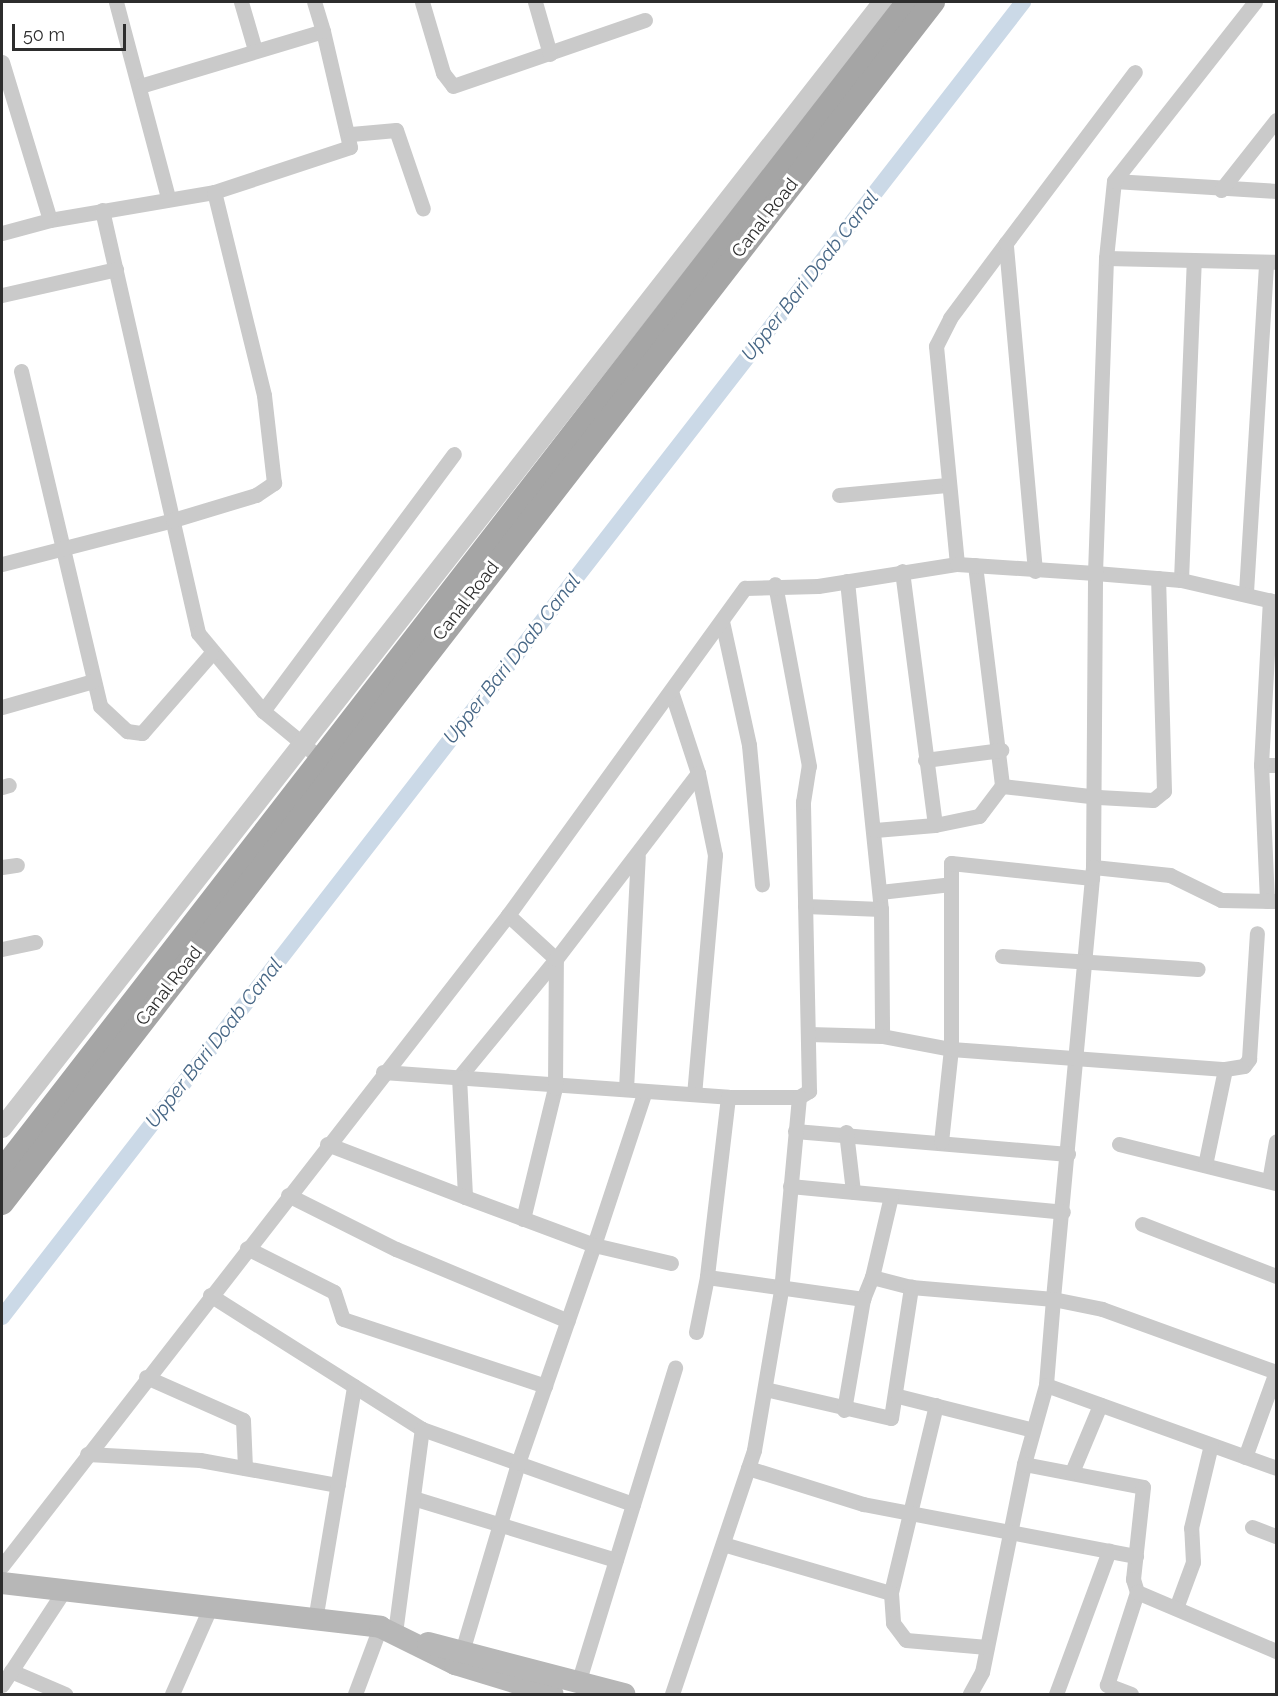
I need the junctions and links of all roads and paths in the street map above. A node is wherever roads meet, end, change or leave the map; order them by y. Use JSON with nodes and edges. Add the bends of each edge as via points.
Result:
{"nodes":[{"id":1,"x":116,"y":2,"type":"edge"},
{"id":2,"x":241,"y":2,"type":"edge"},
{"id":3,"x":314,"y":2,"type":"edge"},
{"id":4,"x":422,"y":2,"type":"edge"},
{"id":5,"x":535,"y":2,"type":"edge"},
{"id":6,"x":884,"y":2,"type":"edge"},
{"id":7,"x":909,"y":2,"type":"edge"},
{"id":8,"x":933,"y":2,"type":"edge"},
{"id":9,"x":1256,"y":2,"type":"edge"},
{"id":10,"x":645,"y":20,"type":"dead end"},
{"id":11,"x":322,"y":32,"type":"junction"},
{"id":12,"x":255,"y":50,"type":"junction"},
{"id":13,"x":550,"y":54,"type":"junction"},
{"id":14,"x":2,"y":62,"type":"edge"},
{"id":15,"x":1135,"y":72,"type":"dead end"},
{"id":16,"x":140,"y":86,"type":"junction"},
{"id":17,"x":1276,"y":120,"type":"edge"},
{"id":18,"x":351,"y":134,"type":"junction"},
{"id":19,"x":1114,"y":181,"type":"junction"},
{"id":20,"x":1221,"y":190,"type":"junction"},
{"id":21,"x":1276,"y":191,"type":"edge"},
{"id":22,"x":213,"y":192,"type":"junction"},
{"id":23,"x":168,"y":197,"type":"junction"},
{"id":24,"x":423,"y":209,"type":"dead end"},
{"id":25,"x":102,"y":210,"type":"junction"},
{"id":26,"x":50,"y":220,"type":"junction"},
{"id":27,"x":2,"y":233,"type":"edge"},
{"id":28,"x":1006,"y":243,"type":"junction"},
{"id":29,"x":1106,"y":258,"type":"junction"},
{"id":30,"x":1194,"y":261,"type":"junction"},
{"id":31,"x":1271,"y":263,"type":"edge"},
{"id":32,"x":116,"y":269,"type":"junction"},
{"id":33,"x":2,"y":295,"type":"edge"},
{"id":34,"x":21,"y":371,"type":"dead end"},
{"id":35,"x":454,"y":454,"type":"dead end"},
{"id":36,"x":947,"y":485,"type":"junction"},
{"id":37,"x":839,"y":495,"type":"dead end"},
{"id":38,"x":172,"y":520,"type":"junction"},
{"id":39,"x":62,"y":547,"type":"junction"},
{"id":40,"x":2,"y":564,"type":"edge"},
{"id":41,"x":957,"y":564,"type":"junction"},
{"id":42,"x":975,"y":566,"type":"junction"},
{"id":43,"x":902,"y":571,"type":"junction"},
{"id":44,"x":1035,"y":571,"type":"junction"},
{"id":45,"x":1095,"y":573,"type":"junction"},
{"id":46,"x":1158,"y":578,"type":"junction"},
{"id":47,"x":1181,"y":580,"type":"junction"},
{"id":48,"x":847,"y":581,"type":"junction"},
{"id":49,"x":775,"y":584,"type":"junction"},
{"id":50,"x":1246,"y":592,"type":"junction"},
{"id":51,"x":1273,"y":601,"type":"edge"},
{"id":52,"x":722,"y":621,"type":"junction"},
{"id":53,"x":211,"y":654,"type":"junction"},
{"id":54,"x":93,"y":681,"type":"junction"},
{"id":55,"x":672,"y":694,"type":"junction"},
{"id":56,"x":2,"y":707,"type":"edge"},
{"id":57,"x":263,"y":711,"type":"junction"},
{"id":58,"x":1001,"y":750,"type":"junction"},
{"id":59,"x":311,"y":751,"type":"junction"},
{"id":60,"x":925,"y":760,"type":"junction"},
{"id":61,"x":1269,"y":765,"type":"edge"},
{"id":62,"x":698,"y":773,"type":"junction"},
{"id":63,"x":1002,"y":786,"type":"junction"},
{"id":64,"x":1098,"y":797,"type":"junction"},
{"id":65,"x":935,"y":825,"type":"junction"},
{"id":66,"x":875,"y":830,"type":"junction"},
{"id":67,"x":638,"y":856,"type":"junction"},
{"id":68,"x":1093,"y":873,"type":"junction"},
{"id":69,"x":762,"y":884,"type":"dead end"},
{"id":70,"x":951,"y":884,"type":"junction"},
{"id":71,"x":880,"y":892,"type":"junction"},
{"id":72,"x":1272,"y":901,"type":"edge"},
{"id":73,"x":804,"y":906,"type":"junction"},
{"id":74,"x":881,"y":909,"type":"junction"},
{"id":75,"x":508,"y":915,"type":"junction"},
{"id":76,"x":1257,"y":933,"type":"dead end"},
{"id":77,"x":35,"y":942,"type":"dead end"},
{"id":78,"x":2,"y":950,"type":"edge"},
{"id":79,"x":1002,"y":956,"type":"dead end"},
{"id":80,"x":556,"y":959,"type":"junction"},
{"id":81,"x":1085,"y":962,"type":"junction"},
{"id":82,"x":1198,"y":969,"type":"dead end"},
{"id":83,"x":808,"y":1034,"type":"junction"},
{"id":84,"x":882,"y":1036,"type":"junction"},
{"id":85,"x":951,"y":1049,"type":"junction"},
{"id":86,"x":1076,"y":1057,"type":"junction"},
{"id":87,"x":1225,"y":1069,"type":"junction"},
{"id":88,"x":383,"y":1072,"type":"junction"},
{"id":89,"x":459,"y":1077,"type":"junction"},
{"id":90,"x":555,"y":1088,"type":"junction"},
{"id":91,"x":626,"y":1089,"type":"junction"},
{"id":92,"x":645,"y":1091,"type":"junction"},
{"id":93,"x":694,"y":1094,"type":"junction"},
{"id":94,"x":728,"y":1096,"type":"junction"},
{"id":95,"x":799,"y":1097,"type":"junction"},
{"id":96,"x":2,"y":1128,"type":"edge"},
{"id":97,"x":795,"y":1131,"type":"junction"},
{"id":98,"x":846,"y":1132,"type":"junction"},
{"id":99,"x":941,"y":1142,"type":"junction"},
{"id":100,"x":1276,"y":1142,"type":"edge"},
{"id":101,"x":327,"y":1144,"type":"junction"},
{"id":102,"x":1119,"y":1144,"type":"dead end"},
{"id":103,"x":1068,"y":1154,"type":"junction"},
{"id":104,"x":1205,"y":1165,"type":"junction"},
{"id":105,"x":2,"y":1171,"type":"edge"},
{"id":106,"x":1273,"y":1182,"type":"edge"},
{"id":107,"x":790,"y":1186,"type":"junction"},
{"id":108,"x":853,"y":1192,"type":"junction"},
{"id":109,"x":288,"y":1195,"type":"junction"},
{"id":110,"x":891,"y":1196,"type":"junction"},
{"id":111,"x":465,"y":1197,"type":"junction"},
{"id":112,"x":2,"y":1203,"type":"edge"},
{"id":113,"x":1063,"y":1212,"type":"junction"},
{"id":114,"x":523,"y":1219,"type":"junction"},
{"id":115,"x":1142,"y":1224,"type":"dead end"},
{"id":116,"x":594,"y":1245,"type":"junction"},
{"id":117,"x":247,"y":1248,"type":"junction"},
{"id":118,"x":671,"y":1263,"type":"dead end"},
{"id":119,"x":1276,"y":1276,"type":"edge"},
{"id":120,"x":706,"y":1277,"type":"junction"},
{"id":121,"x":872,"y":1277,"type":"junction"},
{"id":122,"x":911,"y":1287,"type":"junction"},
{"id":123,"x":781,"y":1291,"type":"junction"},
{"id":124,"x":210,"y":1295,"type":"junction"},
{"id":125,"x":863,"y":1299,"type":"junction"},
{"id":126,"x":1053,"y":1299,"type":"junction"},
{"id":127,"x":568,"y":1320,"type":"junction"},
{"id":128,"x":696,"y":1332,"type":"dead end"},
{"id":129,"x":675,"y":1366,"type":"dead end"},
{"id":130,"x":1276,"y":1372,"type":"edge"},
{"id":131,"x":146,"y":1377,"type":"junction"},
{"id":132,"x":1046,"y":1385,"type":"junction"},
{"id":133,"x":354,"y":1386,"type":"junction"},
{"id":134,"x":545,"y":1386,"type":"junction"},
{"id":135,"x":765,"y":1389,"type":"junction"},
{"id":136,"x":897,"y":1396,"type":"junction"},
{"id":137,"x":936,"y":1405,"type":"junction"},
{"id":138,"x":1100,"y":1405,"type":"junction"},
{"id":139,"x":844,"y":1410,"type":"junction"},
{"id":140,"x":422,"y":1429,"type":"junction"},
{"id":141,"x":1033,"y":1430,"type":"junction"},
{"id":142,"x":1211,"y":1445,"type":"junction"},
{"id":143,"x":87,"y":1454,"type":"junction"},
{"id":144,"x":1245,"y":1457,"type":"junction"},
{"id":145,"x":518,"y":1463,"type":"junction"},
{"id":146,"x":1024,"y":1464,"type":"junction"},
{"id":147,"x":245,"y":1468,"type":"junction"},
{"id":148,"x":748,"y":1468,"type":"junction"},
{"id":149,"x":1276,"y":1468,"type":"edge"},
{"id":150,"x":1072,"y":1472,"type":"junction"},
{"id":151,"x":338,"y":1485,"type":"junction"},
{"id":152,"x":413,"y":1498,"type":"junction"},
{"id":153,"x":633,"y":1504,"type":"junction"},
{"id":154,"x":908,"y":1513,"type":"junction"},
{"id":155,"x":500,"y":1527,"type":"junction"},
{"id":156,"x":1252,"y":1527,"type":"dead end"},
{"id":157,"x":1010,"y":1532,"type":"junction"},
{"id":158,"x":1276,"y":1536,"type":"edge"},
{"id":159,"x":723,"y":1544,"type":"junction"},
{"id":160,"x":1109,"y":1551,"type":"junction"},
{"id":161,"x":1136,"y":1556,"type":"junction"},
{"id":162,"x":616,"y":1560,"type":"junction"},
{"id":163,"x":2,"y":1566,"type":"edge"},
{"id":164,"x":2,"y":1583,"type":"edge"},
{"id":165,"x":63,"y":1592,"type":"junction"},
{"id":166,"x":1137,"y":1592,"type":"junction"},
{"id":167,"x":891,"y":1593,"type":"junction"},
{"id":168,"x":210,"y":1608,"type":"junction"},
{"id":169,"x":1176,"y":1608,"type":"junction"},
{"id":170,"x":315,"y":1620,"type":"junction"},
{"id":171,"x":396,"y":1634,"type":"junction"},
{"id":172,"x":987,"y":1647,"type":"junction"},
{"id":173,"x":463,"y":1648,"type":"junction"},
{"id":174,"x":1276,"y":1651,"type":"edge"},
{"id":175,"x":11,"y":1671,"type":"junction"},
{"id":176,"x":579,"y":1680,"type":"junction"},
{"id":177,"x":2,"y":1685,"type":"edge"},
{"id":178,"x":1104,"y":1690,"type":"edge"},
{"id":179,"x":65,"y":1695,"type":"edge"},
{"id":180,"x":172,"y":1695,"type":"edge"},
{"id":181,"x":355,"y":1695,"type":"edge"},
{"id":182,"x":553,"y":1695,"type":"edge"},
{"id":183,"x":624,"y":1695,"type":"edge"},
{"id":184,"x":672,"y":1695,"type":"edge"},
{"id":185,"x":970,"y":1695,"type":"edge"},
{"id":186,"x":1056,"y":1695,"type":"edge"},
{"id":187,"x":1131,"y":1695,"type":"edge"}],
"edges":[{"from":1,"to":16,"type":"street"},
{"from":2,"to":12,"type":"street"},
{"from":3,"to":11,"type":"street"},
{"from":4,"to":13,"type":"street","via":[[449,85]]},
{"from":5,"to":13,"type":"street"},
{"from":6,"to":59,"type":"street"},
{"from":7,"to":59,"type":"main road","name":"Canal Road"},
{"from":8,"to":112,"type":"main road","name":"Canal Road"},
{"from":9,"to":19,"type":"street"},
{"from":10,"to":13,"type":"street"},
{"from":11,"to":12,"type":"street"},
{"from":11,"to":18,"type":"street"},
{"from":12,"to":16,"type":"street"},
{"from":14,"to":26,"type":"street"},
{"from":15,"to":28,"type":"street"},
{"from":16,"to":23,"type":"street"},
{"from":17,"to":20,"type":"street"},
{"from":18,"to":22,"type":"street","via":[[350,147],[344,151]]},
{"from":18,"to":24,"type":"street","via":[[396,130]]},
{"from":19,"to":20,"type":"street"},
{"from":19,"to":29,"type":"street"},
{"from":20,"to":21,"type":"street"},
{"from":22,"to":23,"type":"street"},
{"from":22,"to":38,"type":"street","via":[[259,371],[276,475],[266,490]]},
{"from":23,"to":25,"type":"street"},
{"from":25,"to":26,"type":"street"},
{"from":25,"to":32,"type":"street"},
{"from":26,"to":27,"type":"street"},
{"from":28,"to":36,"type":"street","via":[[950,318],[936,346]]},
{"from":28,"to":44,"type":"street"},
{"from":29,"to":30,"type":"street"},
{"from":29,"to":45,"type":"street"},
{"from":30,"to":31,"type":"street"},
{"from":30,"to":47,"type":"street"},
{"from":31,"to":50,"type":"street"},
{"from":32,"to":33,"type":"street"},
{"from":32,"to":38,"type":"street"},
{"from":34,"to":39,"type":"street"},
{"from":35,"to":57,"type":"street"},
{"from":36,"to":37,"type":"street"},
{"from":36,"to":41,"type":"street"},
{"from":38,"to":39,"type":"street"},
{"from":38,"to":53,"type":"street","via":[[198,633]]},
{"from":39,"to":40,"type":"street"},
{"from":39,"to":54,"type":"street"},
{"from":41,"to":42,"type":"street"},
{"from":41,"to":43,"type":"street"},
{"from":42,"to":44,"type":"street"},
{"from":42,"to":58,"type":"street"},
{"from":43,"to":48,"type":"street"},
{"from":43,"to":60,"type":"street"},
{"from":44,"to":45,"type":"street"},
{"from":45,"to":46,"type":"street"},
{"from":45,"to":64,"type":"street"},
{"from":46,"to":47,"type":"street"},
{"from":46,"to":64,"type":"street","via":[[1164,791],[1153,800]]},
{"from":47,"to":50,"type":"street"},
{"from":48,"to":49,"type":"street","via":[[806,587]]},
{"from":48,"to":66,"type":"street"},
{"from":49,"to":52,"type":"street","via":[[745,588]]},
{"from":49,"to":73,"type":"street","via":[[809,766],[803,802]]},
{"from":50,"to":51,"type":"street"},
{"from":51,"to":61,"type":"street"},
{"from":52,"to":55,"type":"street"},
{"from":52,"to":69,"type":"street","via":[[749,745]]},
{"from":53,"to":54,"type":"street","via":[[142,733],[112,720]]},
{"from":53,"to":57,"type":"street"},
{"from":54,"to":56,"type":"street"},
{"from":55,"to":62,"type":"street"},
{"from":55,"to":75,"type":"street"},
{"from":57,"to":59,"type":"street"},
{"from":58,"to":60,"type":"street"},
{"from":58,"to":63,"type":"street"},
{"from":59,"to":96,"type":"street"},
{"from":59,"to":105,"type":"main road","name":"Canal Road"},
{"from":60,"to":65,"type":"street"},
{"from":61,"to":72,"type":"street"},
{"from":62,"to":67,"type":"street"},
{"from":62,"to":93,"type":"street","via":[[715,855]]},
{"from":63,"to":64,"type":"street"},
{"from":63,"to":65,"type":"street","via":[[979,816]]},
{"from":64,"to":68,"type":"street"},
{"from":65,"to":66,"type":"street"},
{"from":66,"to":71,"type":"street"},
{"from":67,"to":80,"type":"street"},
{"from":67,"to":91,"type":"street"},
{"from":68,"to":70,"type":"street","via":[[951,864]]},
{"from":68,"to":72,"type":"street","via":[[1170,875],[1221,900]]},
{"from":68,"to":81,"type":"street"},
{"from":70,"to":71,"type":"street"},
{"from":70,"to":85,"type":"street"},
{"from":71,"to":74,"type":"street"},
{"from":73,"to":74,"type":"street"},
{"from":73,"to":83,"type":"street"},
{"from":74,"to":84,"type":"street"},
{"from":75,"to":80,"type":"street"},
{"from":75,"to":88,"type":"street"},
{"from":76,"to":87,"type":"street","via":[[1249,1059],[1244,1066]]},
{"from":77,"to":78,"type":"street"},
{"from":79,"to":81,"type":"street"},
{"from":80,"to":89,"type":"street"},
{"from":80,"to":90,"type":"street"},
{"from":81,"to":82,"type":"street"},
{"from":81,"to":86,"type":"street"},
{"from":83,"to":84,"type":"street"},
{"from":83,"to":95,"type":"street","via":[[809,1090]]},
{"from":84,"to":85,"type":"street"},
{"from":85,"to":86,"type":"street"},
{"from":85,"to":99,"type":"street"},
{"from":86,"to":87,"type":"street"},
{"from":86,"to":103,"type":"street"},
{"from":87,"to":104,"type":"street"},
{"from":88,"to":89,"type":"street"},
{"from":88,"to":101,"type":"street"},
{"from":89,"to":90,"type":"street"},
{"from":89,"to":111,"type":"street"},
{"from":90,"to":91,"type":"street"},
{"from":90,"to":114,"type":"street"},
{"from":91,"to":92,"type":"street"},
{"from":92,"to":93,"type":"street"},
{"from":92,"to":116,"type":"street"},
{"from":93,"to":94,"type":"street"},
{"from":94,"to":95,"type":"street"},
{"from":94,"to":120,"type":"street"},
{"from":95,"to":97,"type":"street"},
{"from":97,"to":98,"type":"street"},
{"from":97,"to":107,"type":"street"},
{"from":98,"to":99,"type":"street"},
{"from":98,"to":108,"type":"street"},
{"from":99,"to":103,"type":"street"},
{"from":100,"to":106,"type":"street"},
{"from":101,"to":109,"type":"street"},
{"from":101,"to":111,"type":"street"},
{"from":102,"to":104,"type":"street"},
{"from":103,"to":113,"type":"street"},
{"from":104,"to":106,"type":"street"},
{"from":107,"to":108,"type":"street"},
{"from":107,"to":123,"type":"street"},
{"from":108,"to":110,"type":"street"},
{"from":109,"to":117,"type":"street"},
{"from":109,"to":127,"type":"street","via":[[396,1250]]},
{"from":110,"to":113,"type":"street"},
{"from":110,"to":121,"type":"street"},
{"from":111,"to":114,"type":"street"},
{"from":113,"to":126,"type":"street"},
{"from":114,"to":116,"type":"street"},
{"from":115,"to":119,"type":"street"},
{"from":116,"to":118,"type":"street"},
{"from":116,"to":127,"type":"street"},
{"from":117,"to":124,"type":"street"},
{"from":117,"to":134,"type":"street","via":[[334,1292],[343,1319]]},
{"from":120,"to":123,"type":"street"},
{"from":120,"to":128,"type":"street"},
{"from":121,"to":122,"type":"street"},
{"from":121,"to":125,"type":"street"},
{"from":122,"to":126,"type":"street"},
{"from":122,"to":136,"type":"street"},
{"from":123,"to":125,"type":"street"},
{"from":123,"to":135,"type":"street"},
{"from":124,"to":131,"type":"street"},
{"from":124,"to":133,"type":"street"},
{"from":125,"to":139,"type":"street"},
{"from":126,"to":130,"type":"street","via":[[1102,1309]]},
{"from":126,"to":132,"type":"street"},
{"from":127,"to":134,"type":"street"},
{"from":129,"to":153,"type":"street"},
{"from":130,"to":144,"type":"street"},
{"from":131,"to":143,"type":"street"},
{"from":131,"to":147,"type":"street","via":[[243,1420]]},
{"from":132,"to":138,"type":"street"},
{"from":132,"to":141,"type":"street"},
{"from":133,"to":140,"type":"street"},
{"from":133,"to":151,"type":"street"},
{"from":134,"to":145,"type":"street"},
{"from":135,"to":139,"type":"street"},
{"from":135,"to":148,"type":"street"},
{"from":136,"to":137,"type":"street"},
{"from":136,"to":139,"type":"street","via":[[896,1412],[886,1419]]},
{"from":137,"to":141,"type":"street"},
{"from":137,"to":154,"type":"street"},
{"from":138,"to":142,"type":"street"},
{"from":138,"to":150,"type":"street"},
{"from":140,"to":145,"type":"street"},
{"from":140,"to":152,"type":"street"},
{"from":141,"to":146,"type":"street"},
{"from":142,"to":144,"type":"street"},
{"from":142,"to":169,"type":"street","via":[[1191,1528],[1193,1562]]},
{"from":143,"to":147,"type":"street","via":[[200,1460]]},
{"from":143,"to":163,"type":"street"},
{"from":144,"to":149,"type":"street"},
{"from":145,"to":153,"type":"street"},
{"from":145,"to":155,"type":"street"},
{"from":146,"to":150,"type":"street"},
{"from":146,"to":157,"type":"street"},
{"from":147,"to":151,"type":"street"},
{"from":148,"to":154,"type":"street"},
{"from":148,"to":159,"type":"street"},
{"from":150,"to":161,"type":"street","via":[[1143,1487]]},
{"from":151,"to":170,"type":"street"},
{"from":152,"to":155,"type":"street"},
{"from":152,"to":171,"type":"street"},
{"from":153,"to":162,"type":"street"},
{"from":154,"to":157,"type":"street"},
{"from":154,"to":167,"type":"street"},
{"from":155,"to":162,"type":"street"},
{"from":155,"to":173,"type":"street"},
{"from":156,"to":158,"type":"street"},
{"from":157,"to":160,"type":"street"},
{"from":157,"to":172,"type":"street"},
{"from":159,"to":167,"type":"street"},
{"from":159,"to":184,"type":"street"},
{"from":160,"to":161,"type":"street"},
{"from":160,"to":186,"type":"street"},
{"from":161,"to":166,"type":"street"},
{"from":162,"to":176,"type":"street"},
{"from":164,"to":165,"type":"main road"},
{"from":165,"to":168,"type":"main road"},
{"from":165,"to":175,"type":"street"},
{"from":166,"to":169,"type":"street"},
{"from":166,"to":178,"type":"street"},
{"from":167,"to":172,"type":"street","via":[[893,1623],[906,1640]]},
{"from":168,"to":170,"type":"main road"},
{"from":168,"to":180,"type":"street"},
{"from":169,"to":174,"type":"street"},
{"from":170,"to":171,"type":"main road"},
{"from":171,"to":173,"type":"main road"},
{"from":171,"to":181,"type":"street"},
{"from":171,"to":182,"type":"main road","via":[[455,1664]]},
{"from":172,"to":185,"type":"street"},
{"from":173,"to":176,"type":"main road"},
{"from":175,"to":177,"type":"street"},
{"from":175,"to":179,"type":"street"},
{"from":176,"to":183,"type":"main road"},
{"from":178,"to":187,"type":"street"}]}
